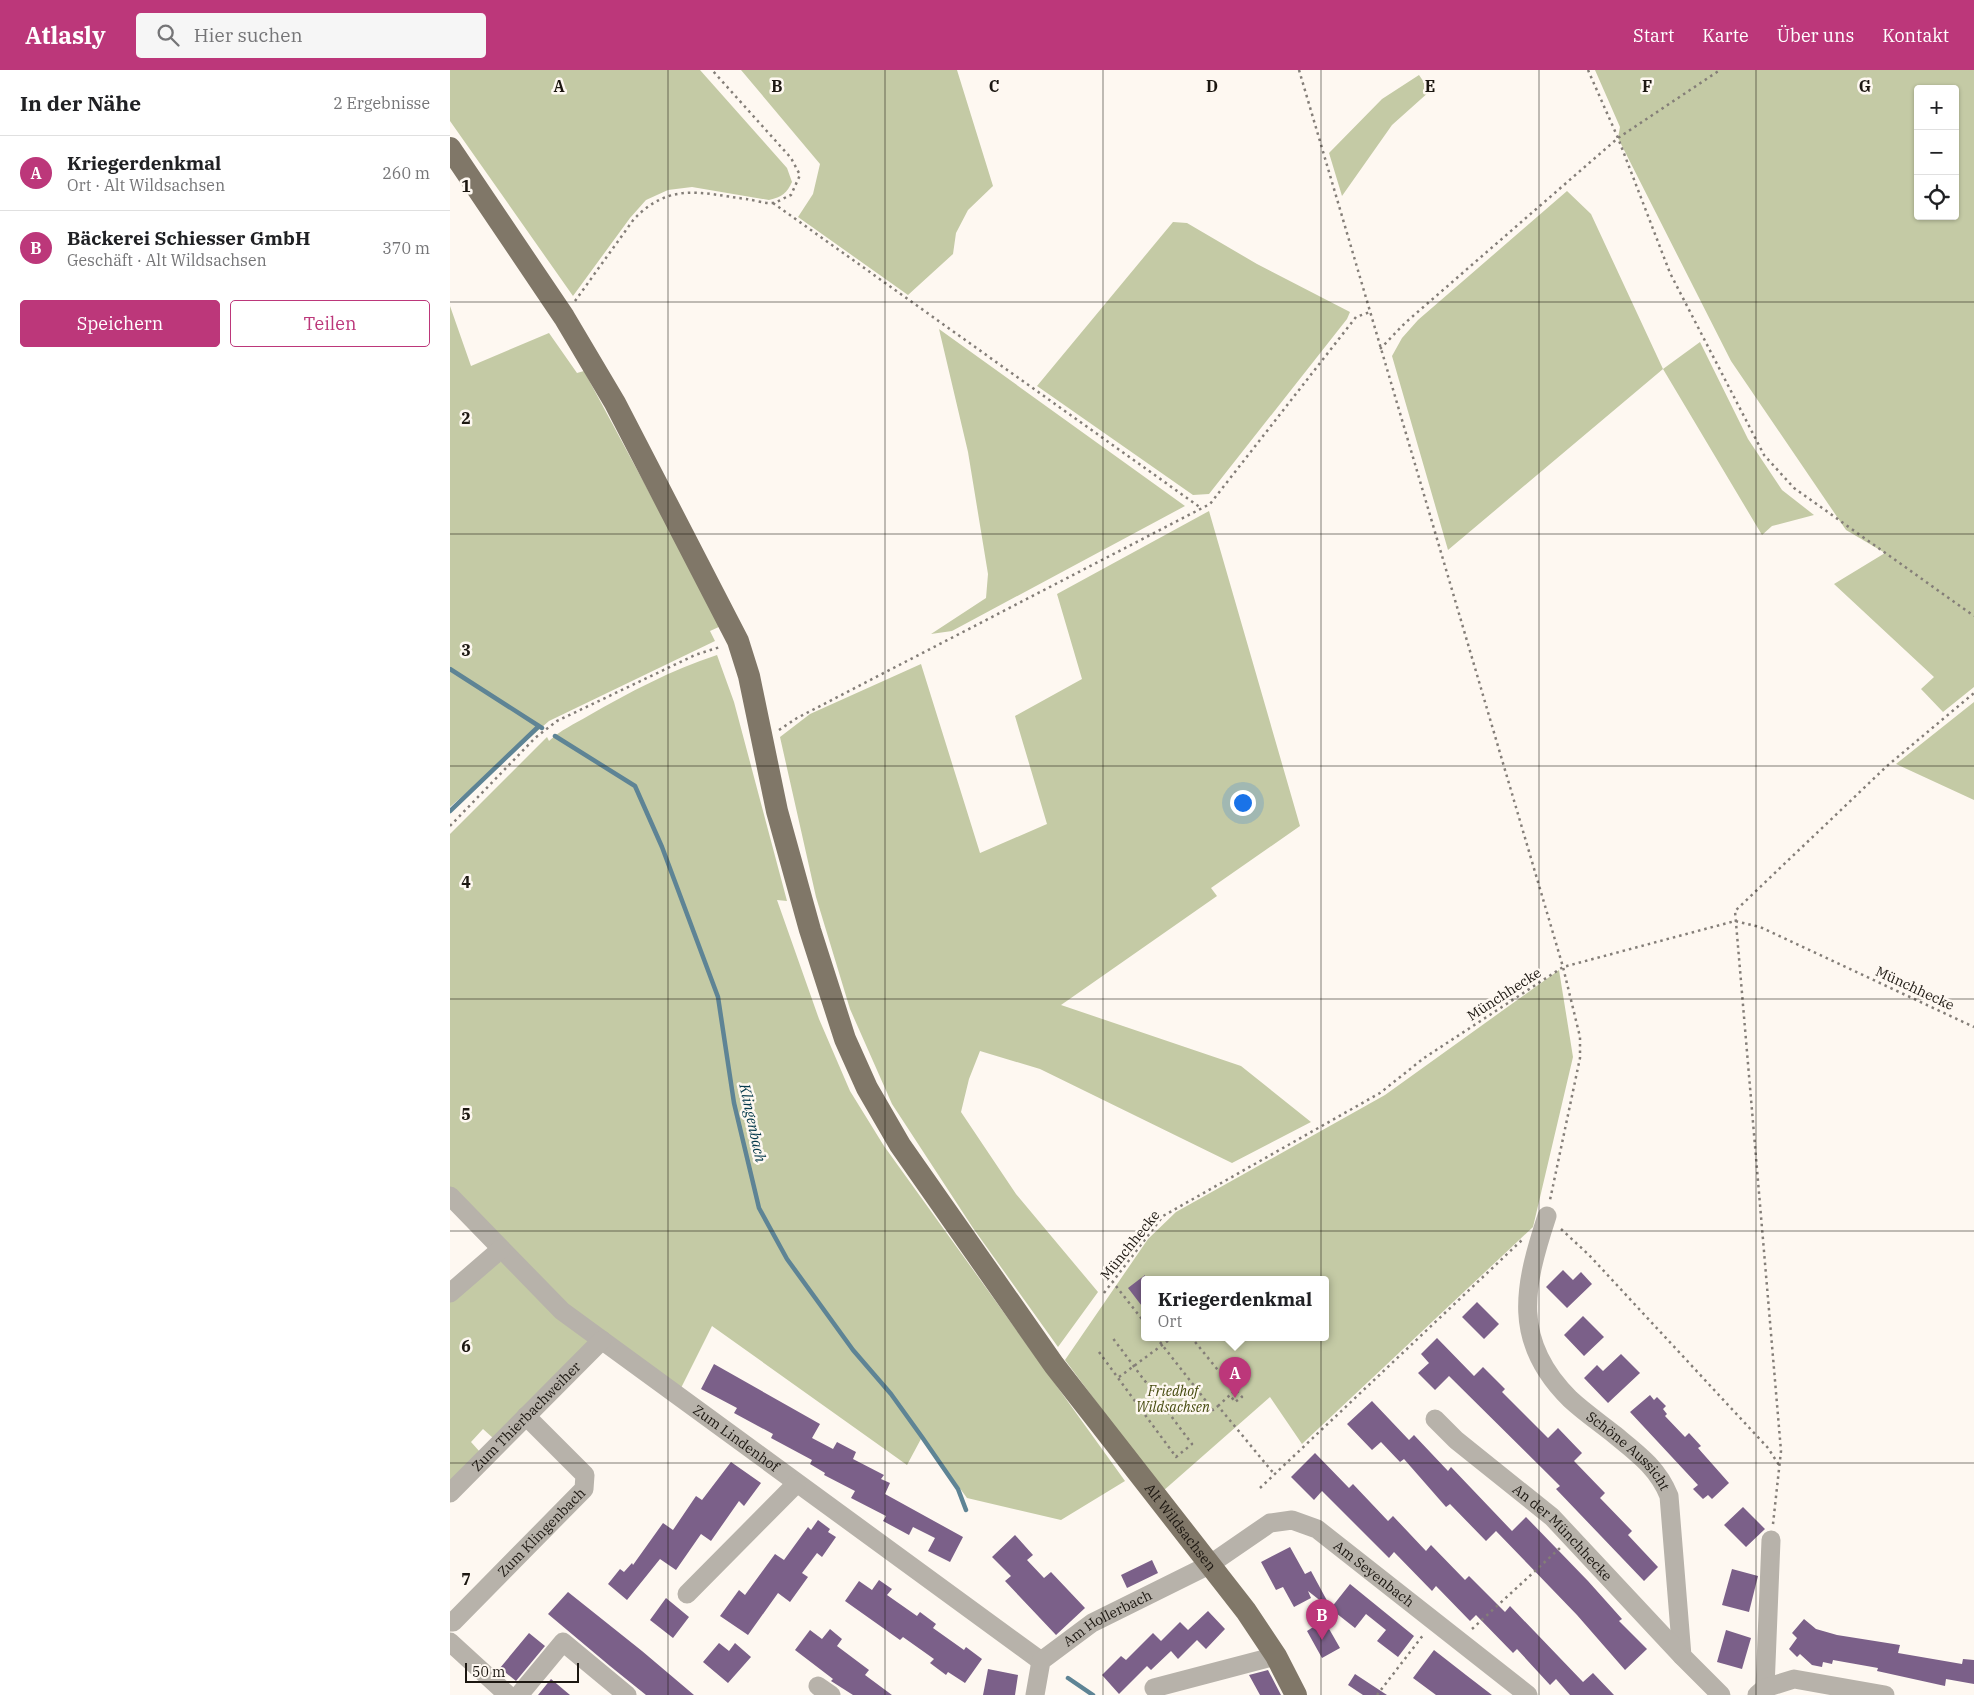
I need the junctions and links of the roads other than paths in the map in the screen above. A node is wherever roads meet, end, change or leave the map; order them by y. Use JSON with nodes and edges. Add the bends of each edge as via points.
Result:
{"nodes":[{"id":1,"x":450,"y":148,"type":"edge"},
{"id":2,"x":450,"y":1196,"type":"edge"},
{"id":3,"x":1547,"y":1216,"type":"road end"},
{"id":4,"x":501,"y":1249,"type":"junction"},
{"id":5,"x":450,"y":1293,"type":"edge"},
{"id":6,"x":602,"y":1340,"type":"junction"},
{"id":7,"x":526,"y":1416,"type":"junction"},
{"id":8,"x":1435,"y":1419,"type":"dead end"},
{"id":9,"x":796,"y":1484,"type":"junction"},
{"id":10,"x":450,"y":1492,"type":"edge"},
{"id":11,"x":1771,"y":1540,"type":"road end"},
{"id":12,"x":1209,"y":1565,"type":"junction"},
{"id":13,"x":687,"y":1594,"type":"dead end"},
{"id":14,"x":450,"y":1622,"type":"edge"},
{"id":15,"x":450,"y":1642,"type":"edge"},
{"id":16,"x":1276,"y":1656,"type":"junction"},
{"id":17,"x":1682,"y":1656,"type":"junction"},
{"id":18,"x":1041,"y":1661,"type":"junction"},
{"id":19,"x":1154,"y":1688,"type":"dead end"},
{"id":20,"x":1761,"y":1691,"type":"edge"},
{"id":21,"x":508,"y":1695,"type":"edge"},
{"id":22,"x":519,"y":1695,"type":"edge"},
{"id":23,"x":627,"y":1695,"type":"edge"},
{"id":24,"x":1035,"y":1695,"type":"edge"},
{"id":25,"x":1296,"y":1695,"type":"edge"},
{"id":26,"x":1528,"y":1695,"type":"edge"},
{"id":27,"x":1721,"y":1695,"type":"edge"},
{"id":28,"x":1885,"y":1695,"type":"edge"}],
"edges":[{"from":1,"to":12,"type":"main road","name":"Alt Wildsachsen","via":[[564,317],[615,403],[738,641],[749,676],[777,811],[813,939],[845,1039],[867,1088],[900,1145],[1054,1365]]},
{"from":2,"to":4,"type":"street","name":"Zum Lindenhof"},
{"from":3,"to":17,"type":"street","name":"Schöne Aussicht","via":[[1528,1287],[1530,1330],[1539,1355],[1571,1400],[1646,1460],[1663,1482],[1669,1496]]},
{"from":4,"to":5,"type":"street"},
{"from":4,"to":6,"type":"street","name":"Zum Lindenhof","via":[[562,1311]]},
{"from":6,"to":7,"type":"street","name":"Zum Thierbachweiher"},
{"from":6,"to":9,"type":"street","name":"Zum Lindenhof"},
{"from":7,"to":10,"type":"street","name":"Zum Thierbachweiher"},
{"from":7,"to":14,"type":"street","name":"Zum Klingenbach","via":[[585,1475],[584,1489]]},
{"from":8,"to":17,"type":"street","name":"An der Münchhecke","via":[[1572,1537]]},
{"from":9,"to":13,"type":"street"},
{"from":9,"to":18,"type":"street","name":"Zum Lindenhof"},
{"from":11,"to":20,"type":"street"},
{"from":12,"to":16,"type":"main road","name":"Alt Wildsachsen","via":[[1246,1611]]},
{"from":12,"to":18,"type":"street","name":"Am Hollerbach","via":[[1092,1622]]},
{"from":12,"to":26,"type":"street","name":"Am Seyenbach","via":[[1270,1523],[1292,1520],[1317,1528]]},
{"from":15,"to":21,"type":"street"},
{"from":16,"to":19,"type":"street"},
{"from":16,"to":25,"type":"main road","name":"Alt Wildsachsen"},
{"from":17,"to":27,"type":"street"},
{"from":18,"to":24,"type":"street"},
{"from":20,"to":28,"type":"street","via":[[1794,1679]]},
{"from":22,"to":23,"type":"street","via":[[563,1642]]}]}
